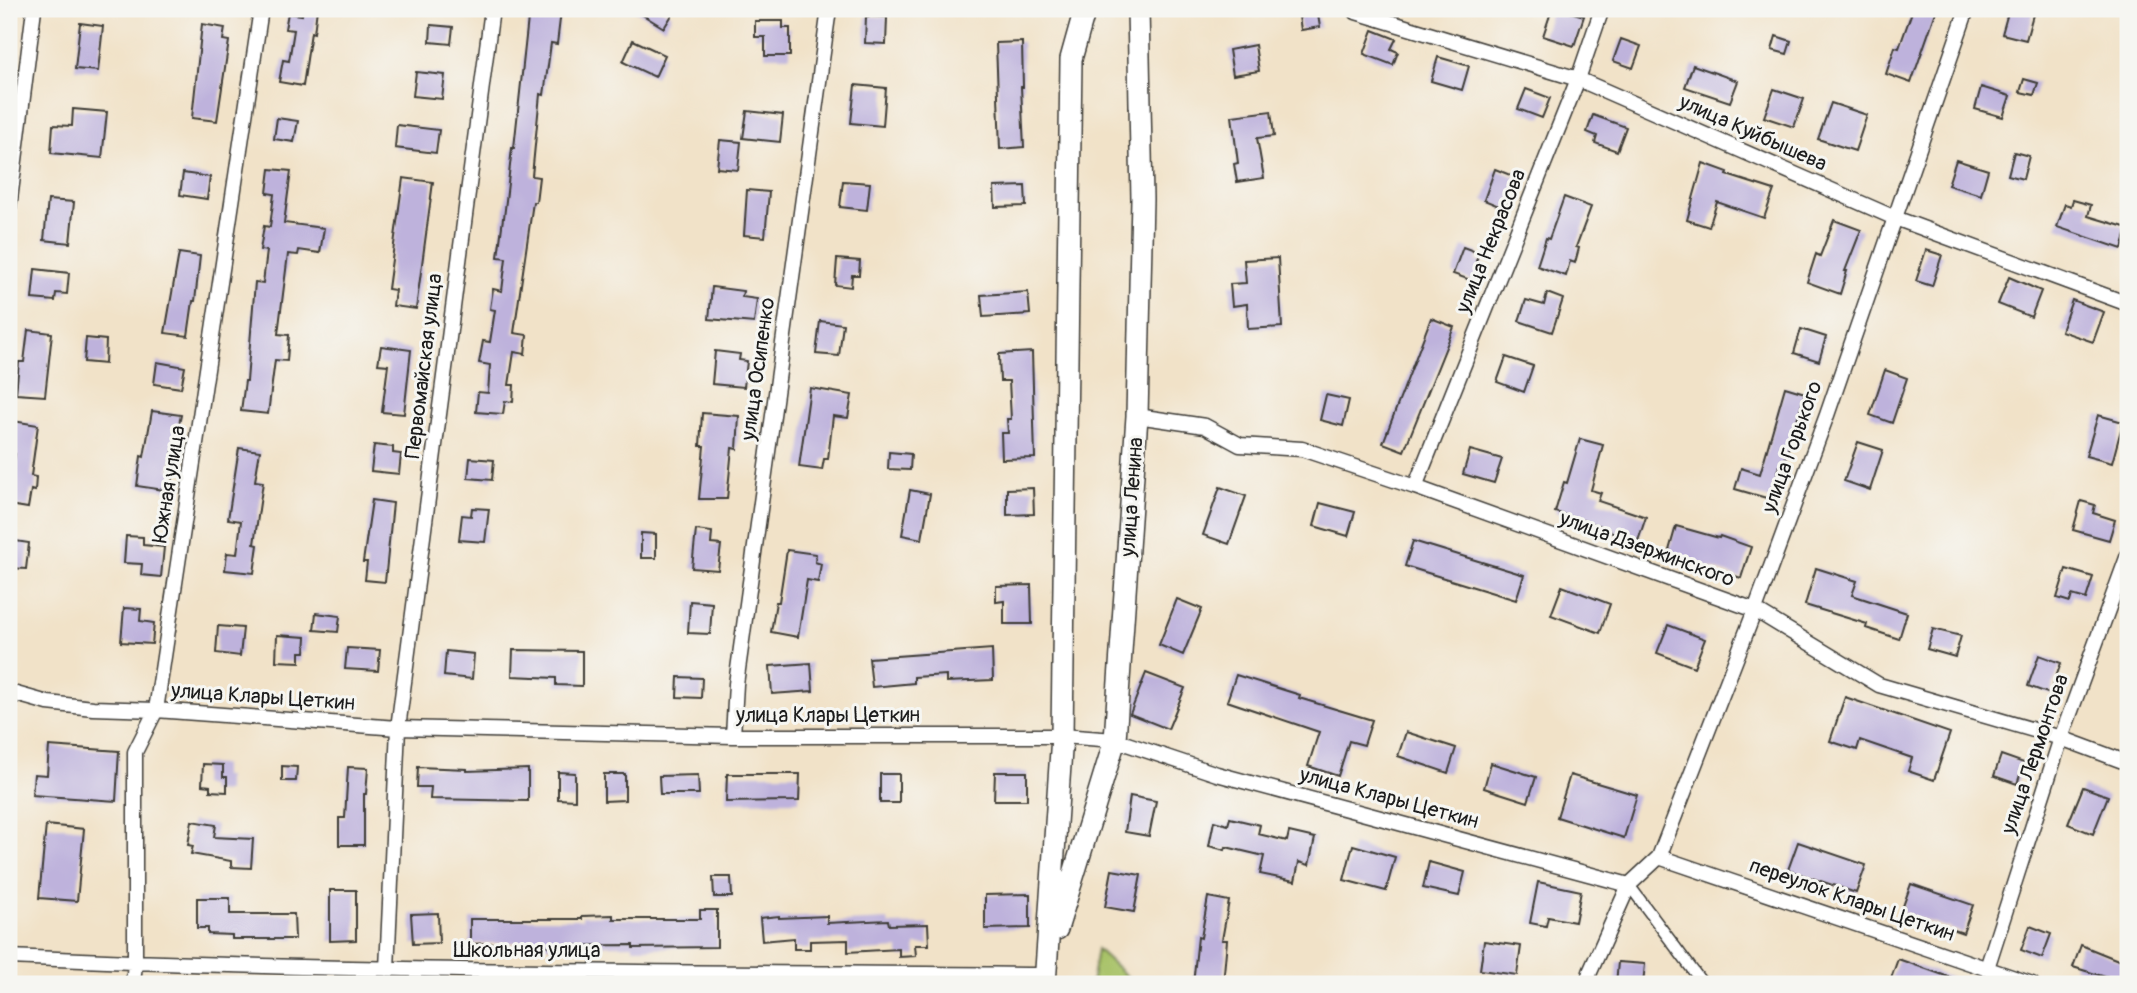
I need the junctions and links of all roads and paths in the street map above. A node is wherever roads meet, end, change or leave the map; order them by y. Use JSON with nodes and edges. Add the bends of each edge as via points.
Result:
{"nodes":[{"id":1,"x":34,"y":9,"type":"edge"},
{"id":2,"x":261,"y":9,"type":"edge"},
{"id":3,"x":492,"y":9,"type":"edge"},
{"id":4,"x":829,"y":9,"type":"edge"},
{"id":5,"x":1085,"y":9,"type":"edge"},
{"id":6,"x":1138,"y":9,"type":"edge"},
{"id":7,"x":1602,"y":9,"type":"edge"},
{"id":8,"x":1967,"y":9,"type":"edge"},
{"id":9,"x":1356,"y":12,"type":"dead end"},
{"id":10,"x":1578,"y":79,"type":"junction"},
{"id":11,"x":9,"y":208,"type":"edge"},
{"id":12,"x":1895,"y":218,"type":"junction"},
{"id":13,"x":2128,"y":304,"type":"edge"},
{"id":14,"x":1138,"y":416,"type":"junction"},
{"id":15,"x":1415,"y":487,"type":"junction"},
{"id":16,"x":2128,"y":555,"type":"edge"},
{"id":17,"x":1755,"y":610,"type":"junction"},
{"id":18,"x":9,"y":692,"type":"edge"},
{"id":19,"x":156,"y":710,"type":"junction"},
{"id":20,"x":398,"y":728,"type":"junction"},
{"id":21,"x":733,"y":736,"type":"junction"},
{"id":22,"x":1062,"y":736,"type":"junction"},
{"id":23,"x":2060,"y":738,"type":"junction"},
{"id":24,"x":1115,"y":740,"type":"junction"},
{"id":25,"x":2128,"y":763,"type":"edge"},
{"id":26,"x":1659,"y":857,"type":"junction"},
{"id":27,"x":1629,"y":885,"type":"junction"},
{"id":28,"x":9,"y":957,"type":"edge"},
{"id":29,"x":135,"y":962,"type":"junction"},
{"id":30,"x":1987,"y":968,"type":"junction"},
{"id":31,"x":387,"y":970,"type":"junction"},
{"id":32,"x":1045,"y":979,"type":"edge"},
{"id":33,"x":133,"y":984,"type":"edge"},
{"id":34,"x":1587,"y":984,"type":"edge"},
{"id":35,"x":1703,"y":984,"type":"edge"},
{"id":36,"x":2032,"y":984,"type":"edge"}],
"edges":[{"from":1,"to":11,"type":"street"},
{"from":2,"to":19,"type":"street","name":"Южная улица"},
{"from":3,"to":20,"type":"street","name":"Первомайская улица"},
{"from":4,"to":21,"type":"street","name":"улица Осипенко","via":[[737,671]]},
{"from":5,"to":22,"type":"main road","via":[[1071,59]]},
{"from":6,"to":14,"type":"main road","name":"улица Ленина","via":[[1142,200]]},
{"from":7,"to":10,"type":"street","name":"улица Некрасова"},
{"from":8,"to":12,"type":"street","name":"улица Горького"},
{"from":9,"to":10,"type":"street","name":"улица Куйбышева"},
{"from":10,"to":12,"type":"street","name":"улица Куйбышева"},
{"from":10,"to":15,"type":"street","name":"улица Некрасова"},
{"from":12,"to":13,"type":"street","name":"улица Куйбышева"},
{"from":12,"to":17,"type":"street","name":"улица Горького"},
{"from":14,"to":15,"type":"street","name":"улица Дзержинского","via":[[1205,426],[1240,445],[1302,449]]},
{"from":14,"to":24,"type":"main road","name":"улица Ленина"},
{"from":15,"to":17,"type":"street","name":"улица Дзержинского"},
{"from":16,"to":23,"type":"street","name":"улица Лермонтова"},
{"from":17,"to":23,"type":"street","name":"улица Дзержинского","via":[[1879,685]]},
{"from":17,"to":26,"type":"street","name":"улица Горького"},
{"from":18,"to":19,"type":"street","name":"улица Клары Цеткин","via":[[48,703]]},
{"from":19,"to":20,"type":"street","name":"улица Клары Цеткин"},
{"from":19,"to":29,"type":"street","name":"Южная улица","via":[[135,752]]},
{"from":20,"to":21,"type":"street","name":"улица Клары Цеткин"},
{"from":20,"to":31,"type":"street","name":"Первомайская улица"},
{"from":21,"to":22,"type":"street","name":"улица Клары Цеткин"},
{"from":22,"to":24,"type":"street","name":"улица Клары Цеткин"},
{"from":22,"to":32,"type":"main road"},
{"from":23,"to":25,"type":"street","name":"улица Дзержинского"},
{"from":23,"to":30,"type":"street","name":"улица Лермонтова"},
{"from":24,"to":27,"type":"street","name":"улица Клары Цеткин","via":[[1217,774]]},
{"from":24,"to":32,"type":"main road","name":"улица Ленина"},
{"from":26,"to":27,"type":"street","name":"улица Горького"},
{"from":26,"to":30,"type":"street","name":"переулок Клары Цеткин"},
{"from":27,"to":34,"type":"street"},
{"from":27,"to":35,"type":"street"},
{"from":28,"to":29,"type":"street","name":"Школьная улица"},
{"from":29,"to":31,"type":"street","name":"Школьная улица"},
{"from":29,"to":33,"type":"street","name":"Южная улица"},
{"from":30,"to":36,"type":"street","name":"переулок Клары Цеткин"},
{"from":31,"to":32,"type":"street","name":"Школьная улица"}]}
